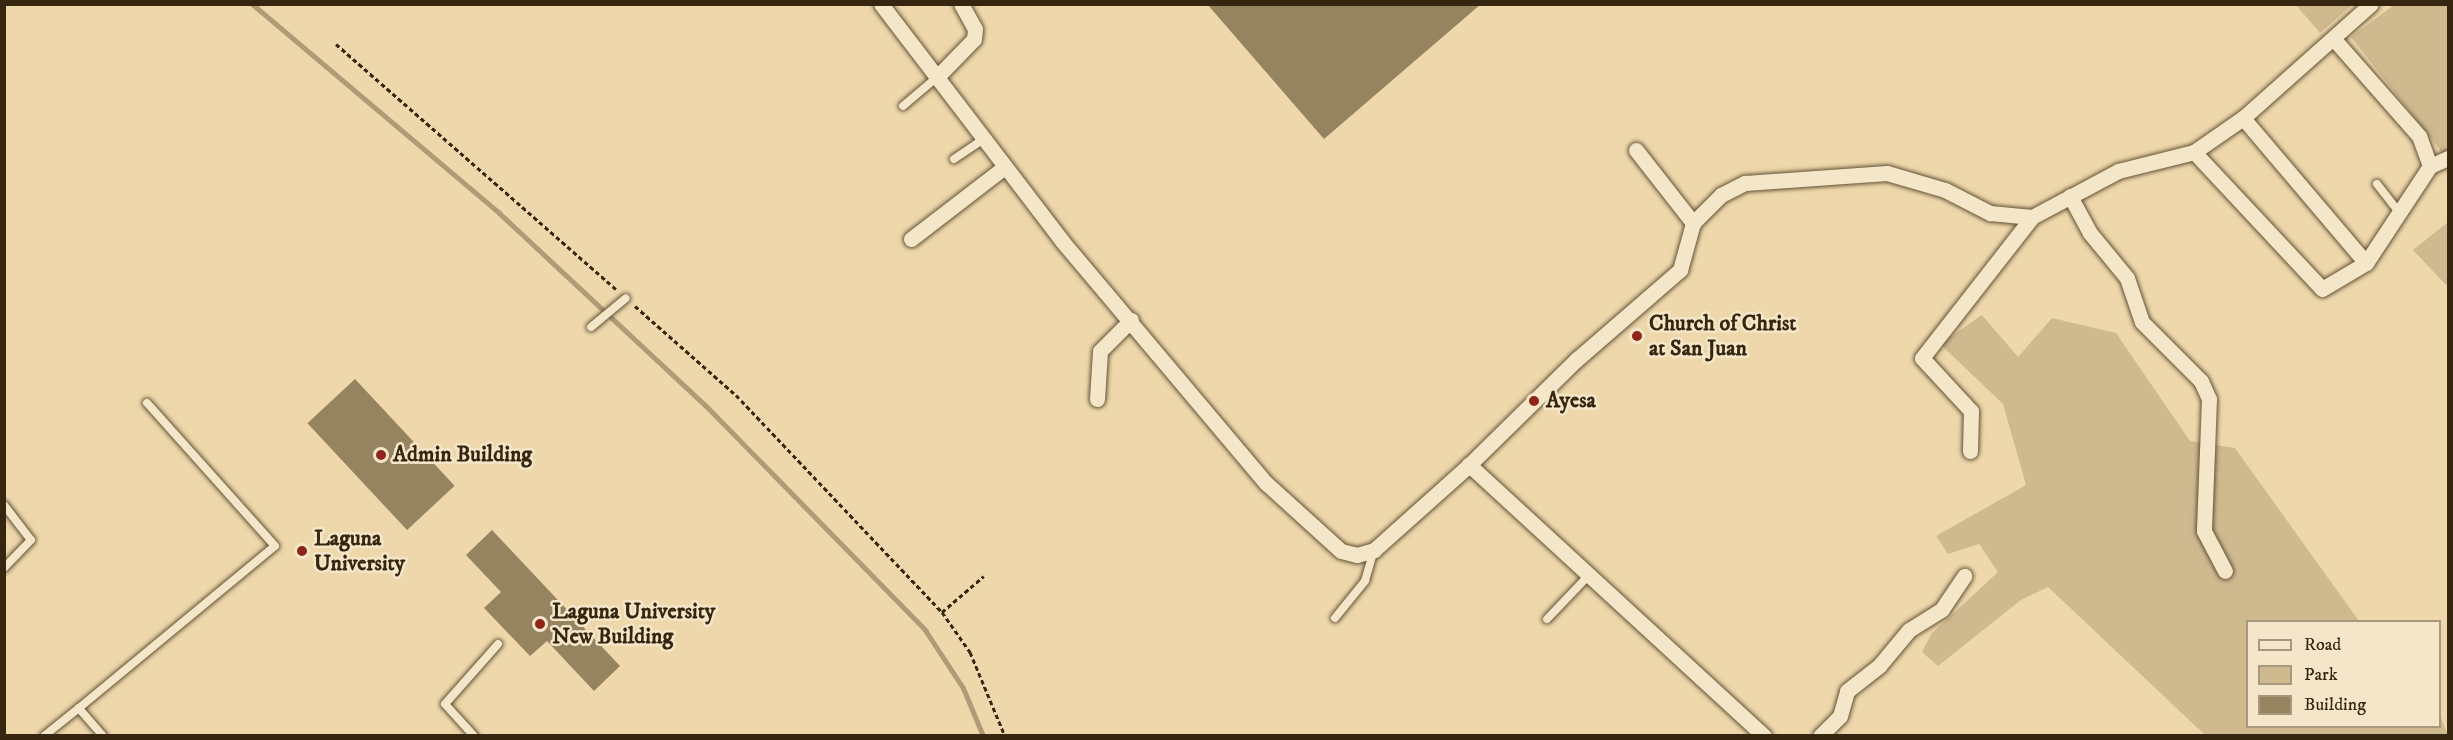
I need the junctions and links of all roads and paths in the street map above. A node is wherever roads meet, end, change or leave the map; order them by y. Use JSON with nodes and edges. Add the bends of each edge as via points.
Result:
{"nodes":[{"id":1,"x":881,"y":4,"type":"edge"},
{"id":2,"x":961,"y":4,"type":"edge"},
{"id":3,"x":2371,"y":4,"type":"edge"},
{"id":4,"x":2333,"y":38,"type":"junction"},
{"id":5,"x":336,"y":44,"type":"dead end"},
{"id":6,"x":936,"y":78,"type":"junction"},
{"id":7,"x":903,"y":106,"type":"dead end"},
{"id":8,"x":2243,"y":118,"type":"junction"},
{"id":9,"x":981,"y":141,"type":"junction"},
{"id":10,"x":1636,"y":150,"type":"dead end"},
{"id":11,"x":2194,"y":152,"type":"junction"},
{"id":12,"x":2448,"y":158,"type":"edge"},
{"id":13,"x":954,"y":159,"type":"dead end"},
{"id":14,"x":2430,"y":166,"type":"junction"},
{"id":15,"x":1002,"y":169,"type":"junction"},
{"id":16,"x":2377,"y":184,"type":"dead end"},
{"id":17,"x":2070,"y":196,"type":"junction"},
{"id":18,"x":2401,"y":214,"type":"junction"},
{"id":19,"x":2032,"y":217,"type":"junction"},
{"id":20,"x":1693,"y":223,"type":"junction"},
{"id":21,"x":911,"y":239,"type":"dead end"},
{"id":22,"x":2366,"y":263,"type":"junction"},
{"id":23,"x":626,"y":298,"type":"junction"},
{"id":24,"x":1131,"y":320,"type":"junction"},
{"id":25,"x":591,"y":327,"type":"dead end"},
{"id":26,"x":1097,"y":399,"type":"dead end"},
{"id":27,"x":147,"y":403,"type":"dead end"},
{"id":28,"x":1970,"y":451,"type":"dead end"},
{"id":29,"x":1469,"y":465,"type":"junction"},
{"id":30,"x":4,"y":505,"type":"edge"},
{"id":31,"x":1374,"y":550,"type":"junction"},
{"id":32,"x":4,"y":568,"type":"edge"},
{"id":33,"x":2225,"y":571,"type":"dead end"},
{"id":34,"x":1589,"y":575,"type":"junction"},
{"id":35,"x":984,"y":576,"type":"dead end"},
{"id":36,"x":1964,"y":576,"type":"dead end"},
{"id":37,"x":942,"y":612,"type":"junction"},
{"id":38,"x":1335,"y":618,"type":"dead end"},
{"id":39,"x":1547,"y":619,"type":"dead end"},
{"id":40,"x":498,"y":644,"type":"dead end"},
{"id":41,"x":79,"y":708,"type":"junction"},
{"id":42,"x":44,"y":735,"type":"edge"},
{"id":43,"x":104,"y":735,"type":"edge"},
{"id":44,"x":474,"y":735,"type":"edge"},
{"id":45,"x":1005,"y":735,"type":"edge"},
{"id":46,"x":1764,"y":735,"type":"edge"},
{"id":47,"x":1820,"y":735,"type":"edge"}],
"edges":[{"from":1,"to":6,"type":"street"},
{"from":2,"to":6,"type":"street","via":[[975,29],[974,39]]},
{"from":3,"to":4,"type":"street"},
{"from":4,"to":8,"type":"street"},
{"from":4,"to":14,"type":"street","via":[[2420,136]]},
{"from":5,"to":23,"type":"path"},
{"from":6,"to":7,"type":"lane"},
{"from":6,"to":9,"type":"street"},
{"from":8,"to":11,"type":"street"},
{"from":8,"to":22,"type":"street"},
{"from":9,"to":13,"type":"lane"},
{"from":9,"to":15,"type":"street"},
{"from":10,"to":20,"type":"street"},
{"from":11,"to":17,"type":"street","via":[[2118,171]]},
{"from":11,"to":22,"type":"street","via":[[2322,289]]},
{"from":12,"to":14,"type":"street"},
{"from":14,"to":18,"type":"street"},
{"from":15,"to":21,"type":"street"},
{"from":15,"to":24,"type":"street"},
{"from":16,"to":18,"type":"lane"},
{"from":17,"to":19,"type":"street"},
{"from":17,"to":33,"type":"street","via":[[2090,233],[2127,278],[2142,322],[2202,381],[2209,399],[2204,531]]},
{"from":18,"to":22,"type":"street"},
{"from":19,"to":20,"type":"street","via":[[1990,213],[1945,190],[1887,172],[1745,183],[1721,195]]},
{"from":19,"to":28,"type":"street","via":[[1922,358],[1971,411]]},
{"from":20,"to":29,"type":"street","via":[[1680,270],[1576,360]]},
{"from":23,"to":25,"type":"lane"},
{"from":23,"to":37,"type":"path","via":[[736,395]]},
{"from":24,"to":26,"type":"street","via":[[1100,351]]},
{"from":24,"to":31,"type":"street","via":[[1266,483],[1341,551],[1358,555]]},
{"from":27,"to":41,"type":"lane","via":[[275,546]]},
{"from":29,"to":31,"type":"street"},
{"from":29,"to":34,"type":"street"},
{"from":30,"to":32,"type":"lane","via":[[31,540]]},
{"from":31,"to":38,"type":"lane","via":[[1365,581]]},
{"from":34,"to":39,"type":"lane"},
{"from":34,"to":46,"type":"street"},
{"from":35,"to":37,"type":"path"},
{"from":36,"to":47,"type":"street","via":[[1942,609],[1909,630],[1879,666],[1847,691],[1840,716]]},
{"from":37,"to":45,"type":"path","via":[[970,652]]},
{"from":40,"to":44,"type":"lane","via":[[445,704]]},
{"from":41,"to":42,"type":"lane"},
{"from":41,"to":43,"type":"lane"}]}
